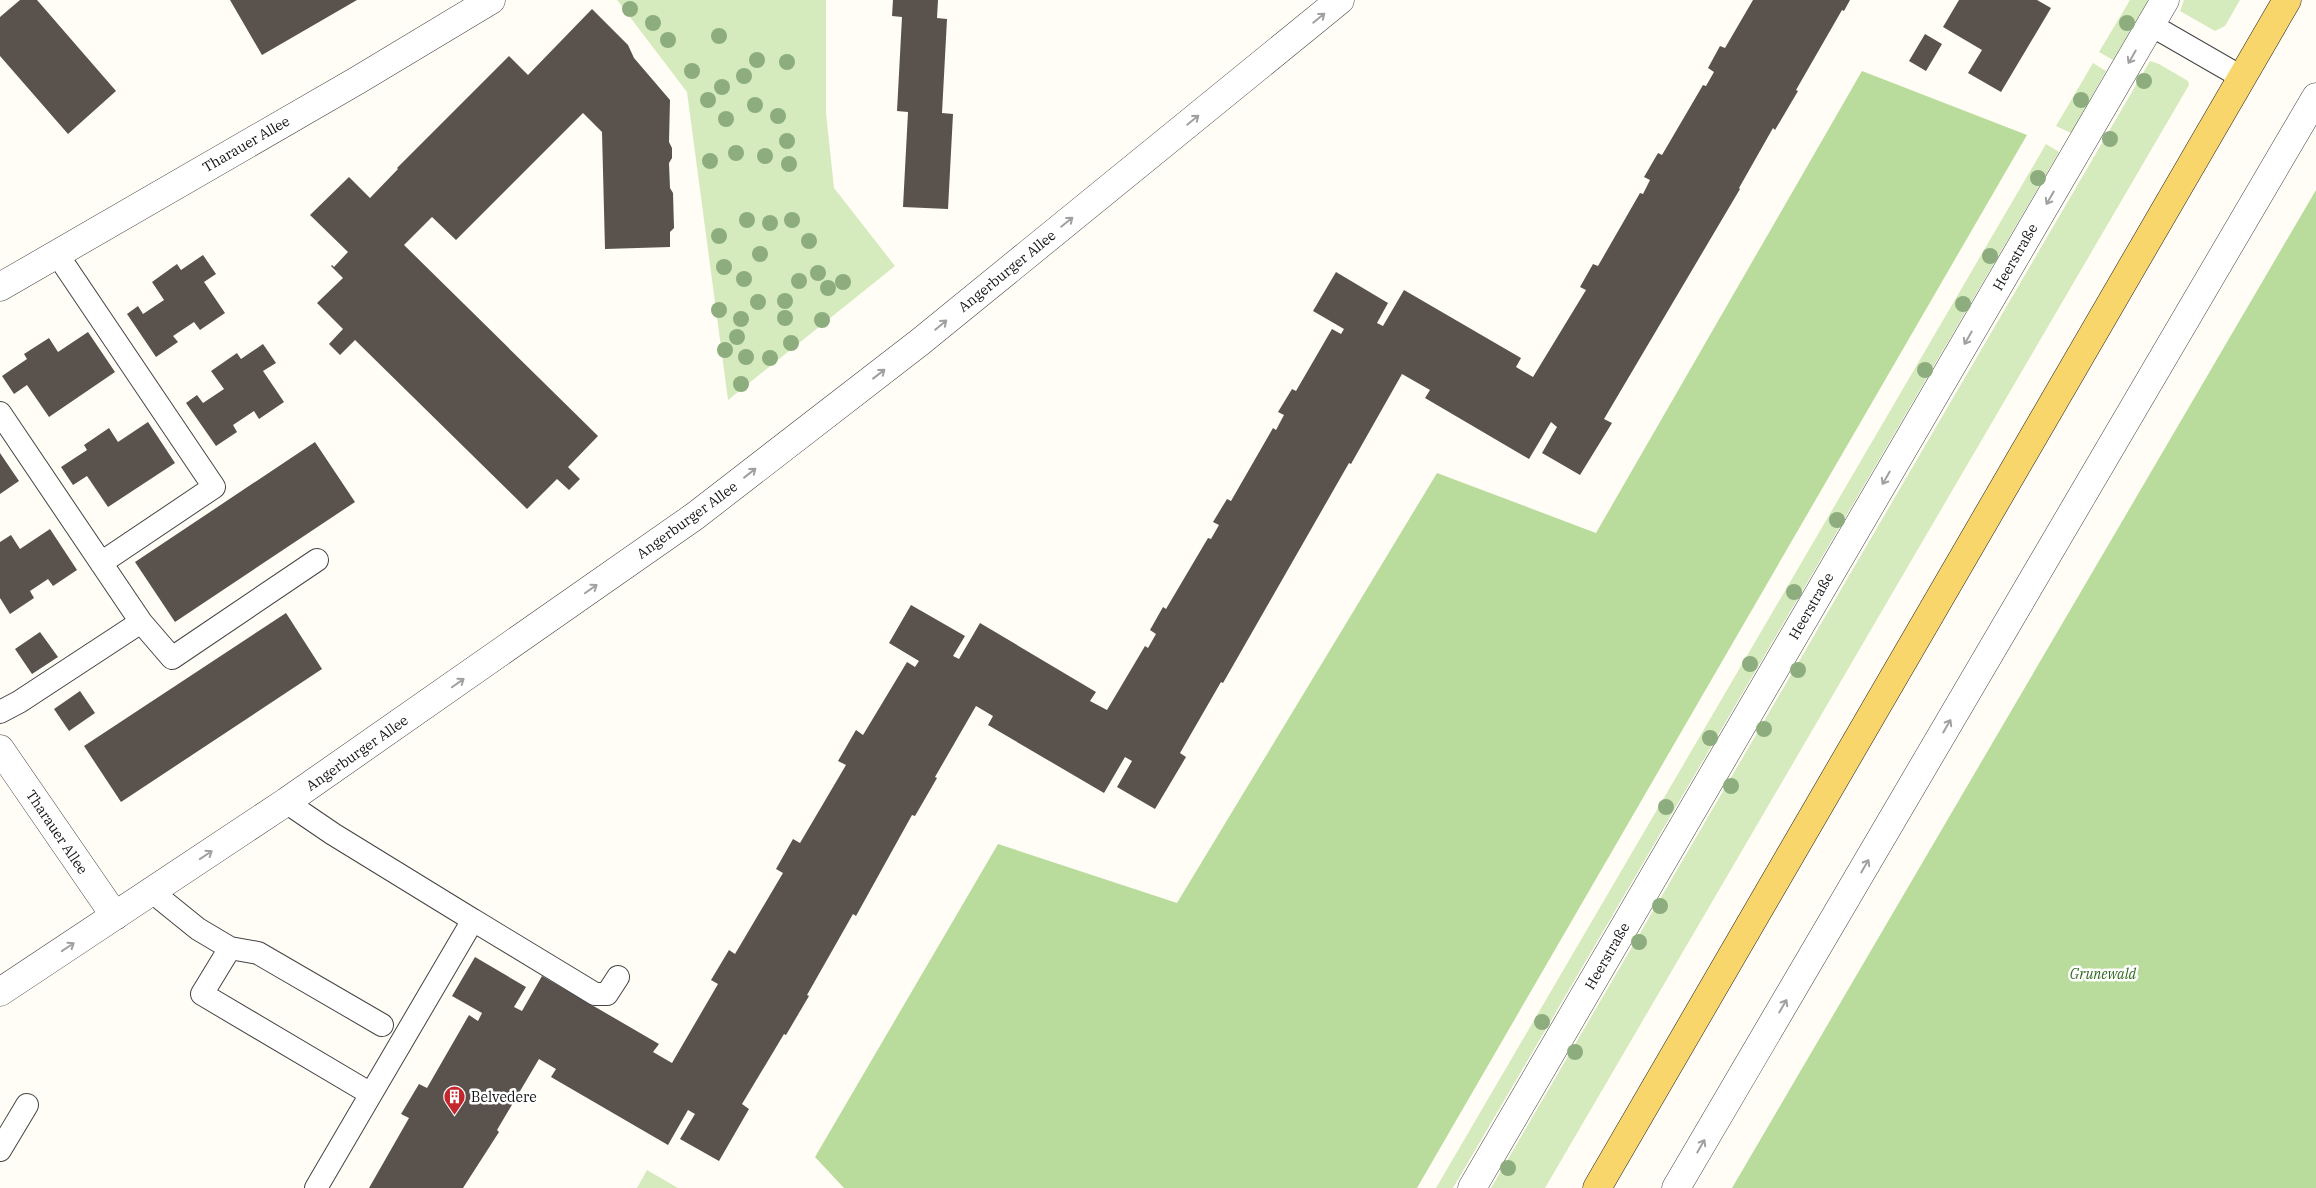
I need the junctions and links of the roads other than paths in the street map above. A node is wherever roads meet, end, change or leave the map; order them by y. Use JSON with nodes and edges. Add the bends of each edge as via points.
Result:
{"nodes":[{"id":1,"x":491,"y":0,"type":"edge"},
{"id":2,"x":1340,"y":0,"type":"edge"},
{"id":3,"x":2165,"y":0,"type":"edge"},
{"id":4,"x":2287,"y":0,"type":"edge"},
{"id":5,"x":2151,"y":25,"type":"junction"},
{"id":6,"x":2243,"y":78,"type":"junction"},
{"id":7,"x":2316,"y":97,"type":"edge"},
{"id":8,"x":57,"y":254,"type":"junction"},
{"id":9,"x":0,"y":287,"type":"edge"},
{"id":10,"x":0,"y":413,"type":"edge"},
{"id":11,"x":317,"y":560,"type":"dead end"},
{"id":12,"x":101,"y":563,"type":"junction"},
{"id":13,"x":142,"y":622,"type":"junction"},
{"id":14,"x":0,"y":712,"type":"edge"},
{"id":15,"x":0,"y":749,"type":"edge"},
{"id":16,"x":286,"y":802,"type":"junction"},
{"id":17,"x":152,"y":891,"type":"junction"},
{"id":18,"x":115,"y":916,"type":"junction"},
{"id":19,"x":473,"y":920,"type":"junction"},
{"id":20,"x":230,"y":948,"type":"junction"},
{"id":21,"x":618,"y":977,"type":"dead end"},
{"id":22,"x":0,"y":992,"type":"edge"},
{"id":23,"x":382,"y":1025,"type":"dead end"},
{"id":24,"x":371,"y":1094,"type":"junction"},
{"id":25,"x":27,"y":1104,"type":"dead end"},
{"id":26,"x":0,"y":1150,"type":"edge"},
{"id":27,"x":316,"y":1188,"type":"edge"},
{"id":28,"x":1472,"y":1188,"type":"edge"},
{"id":29,"x":1597,"y":1188,"type":"edge"},
{"id":30,"x":1676,"y":1188,"type":"edge"}],
"edges":[{"from":1,"to":8,"type":"street","name":"Tharauer Allee"},
{"from":16,"to":2,"type":"street","name":"Angerburger Allee","one_way":true,"via":[[710,504],[920,342]]},
{"from":3,"to":5,"type":"street","name":"Heerstraße"},
{"from":4,"to":6,"type":"main road"},
{"from":5,"to":6,"type":"lane"},
{"from":5,"to":28,"type":"street","name":"Heerstraße","one_way":true},
{"from":6,"to":29,"type":"main road"},
{"from":30,"to":7,"type":"street","one_way":true},
{"from":8,"to":9,"type":"street","name":"Tharauer Allee"},
{"from":8,"to":12,"type":"lane","via":[[214,487]]},
{"from":10,"to":12,"type":"lane"},
{"from":11,"to":13,"type":"lane","via":[[172,658]]},
{"from":12,"to":13,"type":"lane"},
{"from":13,"to":14,"type":"lane"},
{"from":15,"to":18,"type":"street","name":"Tharauer Allee"},
{"from":17,"to":16,"type":"street","name":"Angerburger Allee","one_way":true},
{"from":16,"to":19,"type":"lane"},
{"from":17,"to":18,"type":"street","name":"Angerburger Allee"},
{"from":17,"to":20,"type":"lane","via":[[198,929]]},
{"from":22,"to":18,"type":"street","name":"Angerburger Allee","one_way":true},
{"from":19,"to":21,"type":"lane","via":[[595,994],[607,994]]},
{"from":19,"to":24,"type":"lane"},
{"from":20,"to":23,"type":"lane","via":[[258,953]]},
{"from":20,"to":24,"type":"lane","via":[[202,994]]},
{"from":24,"to":27,"type":"lane"},
{"from":25,"to":26,"type":"lane"}]}
